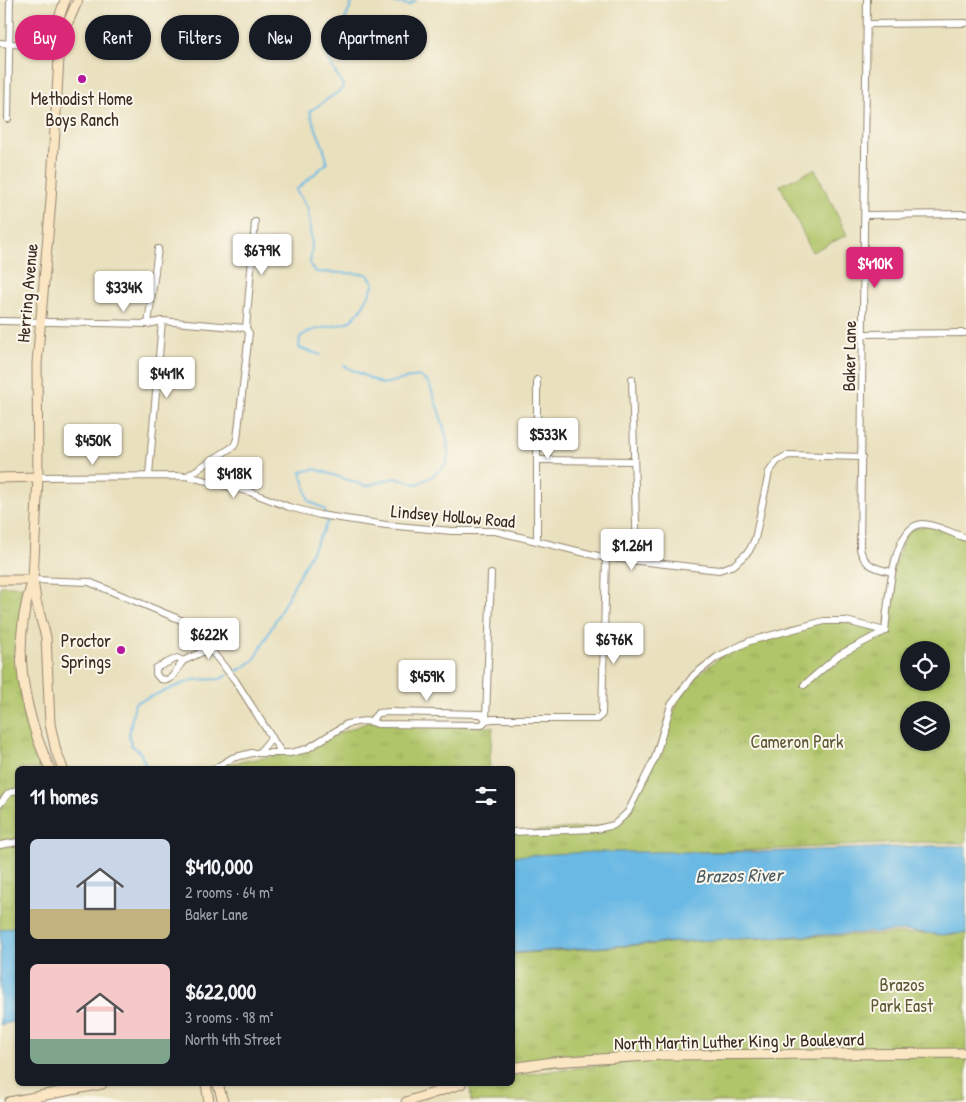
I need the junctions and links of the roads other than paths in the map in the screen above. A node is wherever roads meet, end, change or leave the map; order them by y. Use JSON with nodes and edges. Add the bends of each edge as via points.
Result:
{"nodes":[{"id":1,"x":10,"y":0,"type":"edge"},
{"id":2,"x":64,"y":0,"type":"edge"},
{"id":3,"x":78,"y":0,"type":"edge"},
{"id":4,"x":867,"y":0,"type":"edge"},
{"id":5,"x":60,"y":15,"type":"edge"},
{"id":6,"x":72,"y":15,"type":"edge"},
{"id":7,"x":966,"y":23,"type":"edge"},
{"id":8,"x":866,"y":24,"type":"junction"},
{"id":9,"x":9,"y":42,"type":"junction"},
{"id":10,"x":15,"y":42,"type":"edge"},
{"id":11,"x":0,"y":43,"type":"edge"},
{"id":12,"x":59,"y":60,"type":"edge"},
{"id":13,"x":8,"y":119,"type":"dead end"},
{"id":14,"x":966,"y":214,"type":"edge"},
{"id":15,"x":865,"y":215,"type":"junction"},
{"id":16,"x":255,"y":222,"type":"dead end"},
{"id":17,"x":158,"y":249,"type":"dead end"},
{"id":18,"x":0,"y":321,"type":"edge"},
{"id":19,"x":41,"y":322,"type":"junction"},
{"id":20,"x":162,"y":322,"type":"junction"},
{"id":21,"x":148,"y":324,"type":"junction"},
{"id":22,"x":246,"y":328,"type":"junction"},
{"id":23,"x":966,"y":333,"type":"edge"},
{"id":24,"x":864,"y":334,"type":"junction"},
{"id":25,"x":632,"y":379,"type":"dead end"},
{"id":26,"x":537,"y":380,"type":"dead end"},
{"id":27,"x":862,"y":457,"type":"junction"},
{"id":28,"x":538,"y":460,"type":"junction"},
{"id":29,"x":633,"y":461,"type":"junction"},
{"id":30,"x":149,"y":475,"type":"junction"},
{"id":31,"x":187,"y":476,"type":"junction"},
{"id":32,"x":38,"y":477,"type":"junction"},
{"id":33,"x":0,"y":478,"type":"edge"},
{"id":34,"x":966,"y":538,"type":"edge"},
{"id":35,"x":537,"y":540,"type":"junction"},
{"id":36,"x":606,"y":558,"type":"junction"},
{"id":37,"x":637,"y":561,"type":"junction"},
{"id":38,"x":892,"y":572,"type":"junction"},
{"id":39,"x":491,"y":574,"type":"dead end"},
{"id":40,"x":0,"y":580,"type":"edge"},
{"id":41,"x":33,"y":580,"type":"junction"},
{"id":42,"x":885,"y":631,"type":"junction"},
{"id":43,"x":226,"y":641,"type":"dead end"},
{"id":44,"x":209,"y":648,"type":"junction"},
{"id":45,"x":184,"y":661,"type":"dead end"},
{"id":46,"x":804,"y":685,"type":"dead end"},
{"id":47,"x":486,"y":720,"type":"junction"},
{"id":48,"x":371,"y":721,"type":"junction"},
{"id":49,"x":272,"y":737,"type":"junction"},
{"id":50,"x":281,"y":752,"type":"junction"},
{"id":51,"x":259,"y":753,"type":"junction"},
{"id":52,"x":49,"y":766,"type":"edge"},
{"id":53,"x":62,"y":766,"type":"edge"},
{"id":54,"x":219,"y":766,"type":"edge"},
{"id":55,"x":15,"y":790,"type":"edge"},
{"id":56,"x":0,"y":804,"type":"edge"},
{"id":57,"x":515,"y":832,"type":"edge"},
{"id":58,"x":15,"y":842,"type":"edge"},
{"id":59,"x":0,"y":845,"type":"edge"},
{"id":60,"x":966,"y":1053,"type":"edge"},
{"id":61,"x":515,"y":1068,"type":"edge"},
{"id":62,"x":92,"y":1086,"type":"edge"},
{"id":63,"x":206,"y":1086,"type":"edge"},
{"id":64,"x":219,"y":1086,"type":"edge"},
{"id":65,"x":456,"y":1086,"type":"edge"},
{"id":66,"x":9,"y":1102,"type":"edge"},
{"id":67,"x":209,"y":1102,"type":"edge"},
{"id":68,"x":224,"y":1102,"type":"edge"},
{"id":69,"x":406,"y":1102,"type":"edge"}],
"edges":[{"from":1,"to":9,"type":"street"},
{"from":2,"to":5,"type":"main road","name":"Herring Avenue"},
{"from":3,"to":6,"type":"main road","name":"Herring Avenue"},
{"from":4,"to":8,"type":"street","name":"Baker Lane"},
{"from":7,"to":8,"type":"street"},
{"from":8,"to":15,"type":"street","name":"Baker Lane"},
{"from":9,"to":10,"type":"street"},
{"from":9,"to":11,"type":"street"},
{"from":9,"to":13,"type":"street"},
{"from":12,"to":19,"type":"main road","name":"Herring Avenue"},
{"from":14,"to":15,"type":"street"},
{"from":15,"to":24,"type":"street","name":"Baker Lane"},
{"from":16,"to":22,"type":"street"},
{"from":17,"to":21,"type":"street"},
{"from":18,"to":19,"type":"street"},
{"from":19,"to":21,"type":"street"},
{"from":19,"to":32,"type":"main road","name":"Herring Avenue","via":[[37,364]]},
{"from":20,"to":21,"type":"street"},
{"from":20,"to":22,"type":"street"},
{"from":20,"to":30,"type":"street"},
{"from":22,"to":31,"type":"street","via":[[236,442]]},
{"from":23,"to":24,"type":"street"},
{"from":24,"to":27,"type":"street","name":"Baker Lane"},
{"from":25,"to":29,"type":"street"},
{"from":26,"to":28,"type":"street"},
{"from":27,"to":37,"type":"street","name":"Lindsey Hollow Road","via":[[788,456],[777,461],[768,477],[752,545],[740,561],[727,568],[679,567]]},
{"from":27,"to":38,"type":"street","name":"Baker Lane","via":[[861,553],[872,567]]},
{"from":28,"to":29,"type":"street"},
{"from":28,"to":35,"type":"street"},
{"from":29,"to":37,"type":"street"},
{"from":30,"to":31,"type":"street","name":"Lindsey Hollow Road"},
{"from":30,"to":32,"type":"street","name":"Lindsey Hollow Road"},
{"from":31,"to":35,"type":"street","name":"Lindsey Hollow Road","via":[[320,515],[386,525],[495,531]]},
{"from":32,"to":33,"type":"main road"},
{"from":32,"to":41,"type":"main road","name":"Herring Avenue"},
{"from":34,"to":38,"type":"street","via":[[927,525],[914,526],[904,534]]},
{"from":35,"to":36,"type":"street","name":"Lindsey Hollow Road"},
{"from":36,"to":37,"type":"street","name":"Lindsey Hollow Road"},
{"from":36,"to":47,"type":"street","via":[[602,714],[595,721]]},
{"from":38,"to":42,"type":"street"},
{"from":39,"to":47,"type":"street"},
{"from":40,"to":41,"type":"main road"},
{"from":41,"to":44,"type":"street","via":[[90,582],[110,589],[181,620]]},
{"from":41,"to":52,"type":"main road","name":"Herring Avenue","via":[[22,631],[24,686],[31,721]]},
{"from":41,"to":53,"type":"main road","name":"Herring Avenue","via":[[46,637],[50,724]]},
{"from":42,"to":46,"type":"street","via":[[839,656]]},
{"from":42,"to":57,"type":"street","via":[[846,621],[824,621],[750,641],[717,657],[694,675],[671,705],[655,758],[628,812],[619,822],[597,829]]},
{"from":43,"to":44,"type":"street"},
{"from":44,"to":45,"type":"street"},
{"from":44,"to":49,"type":"street","via":[[235,680]]},
{"from":47,"to":48,"type":"street","via":[[482,726],[377,724]]},
{"from":47,"to":48,"type":"street","via":[[481,714],[389,712],[378,713]]},
{"from":48,"to":50,"type":"street","via":[[347,724],[306,749],[290,754]]},
{"from":49,"to":50,"type":"street"},
{"from":49,"to":51,"type":"street"},
{"from":50,"to":51,"type":"street"},
{"from":51,"to":54,"type":"street","via":[[232,758]]},
{"from":55,"to":56,"type":"street"},
{"from":58,"to":59,"type":"street"},
{"from":60,"to":61,"type":"main road","name":"North Martin Luther King Jr Boulevard","via":[[663,1055]]},
{"from":62,"to":66,"type":"main road"},
{"from":63,"to":67,"type":"main road"},
{"from":64,"to":68,"type":"main road"},
{"from":65,"to":69,"type":"main road"}]}
